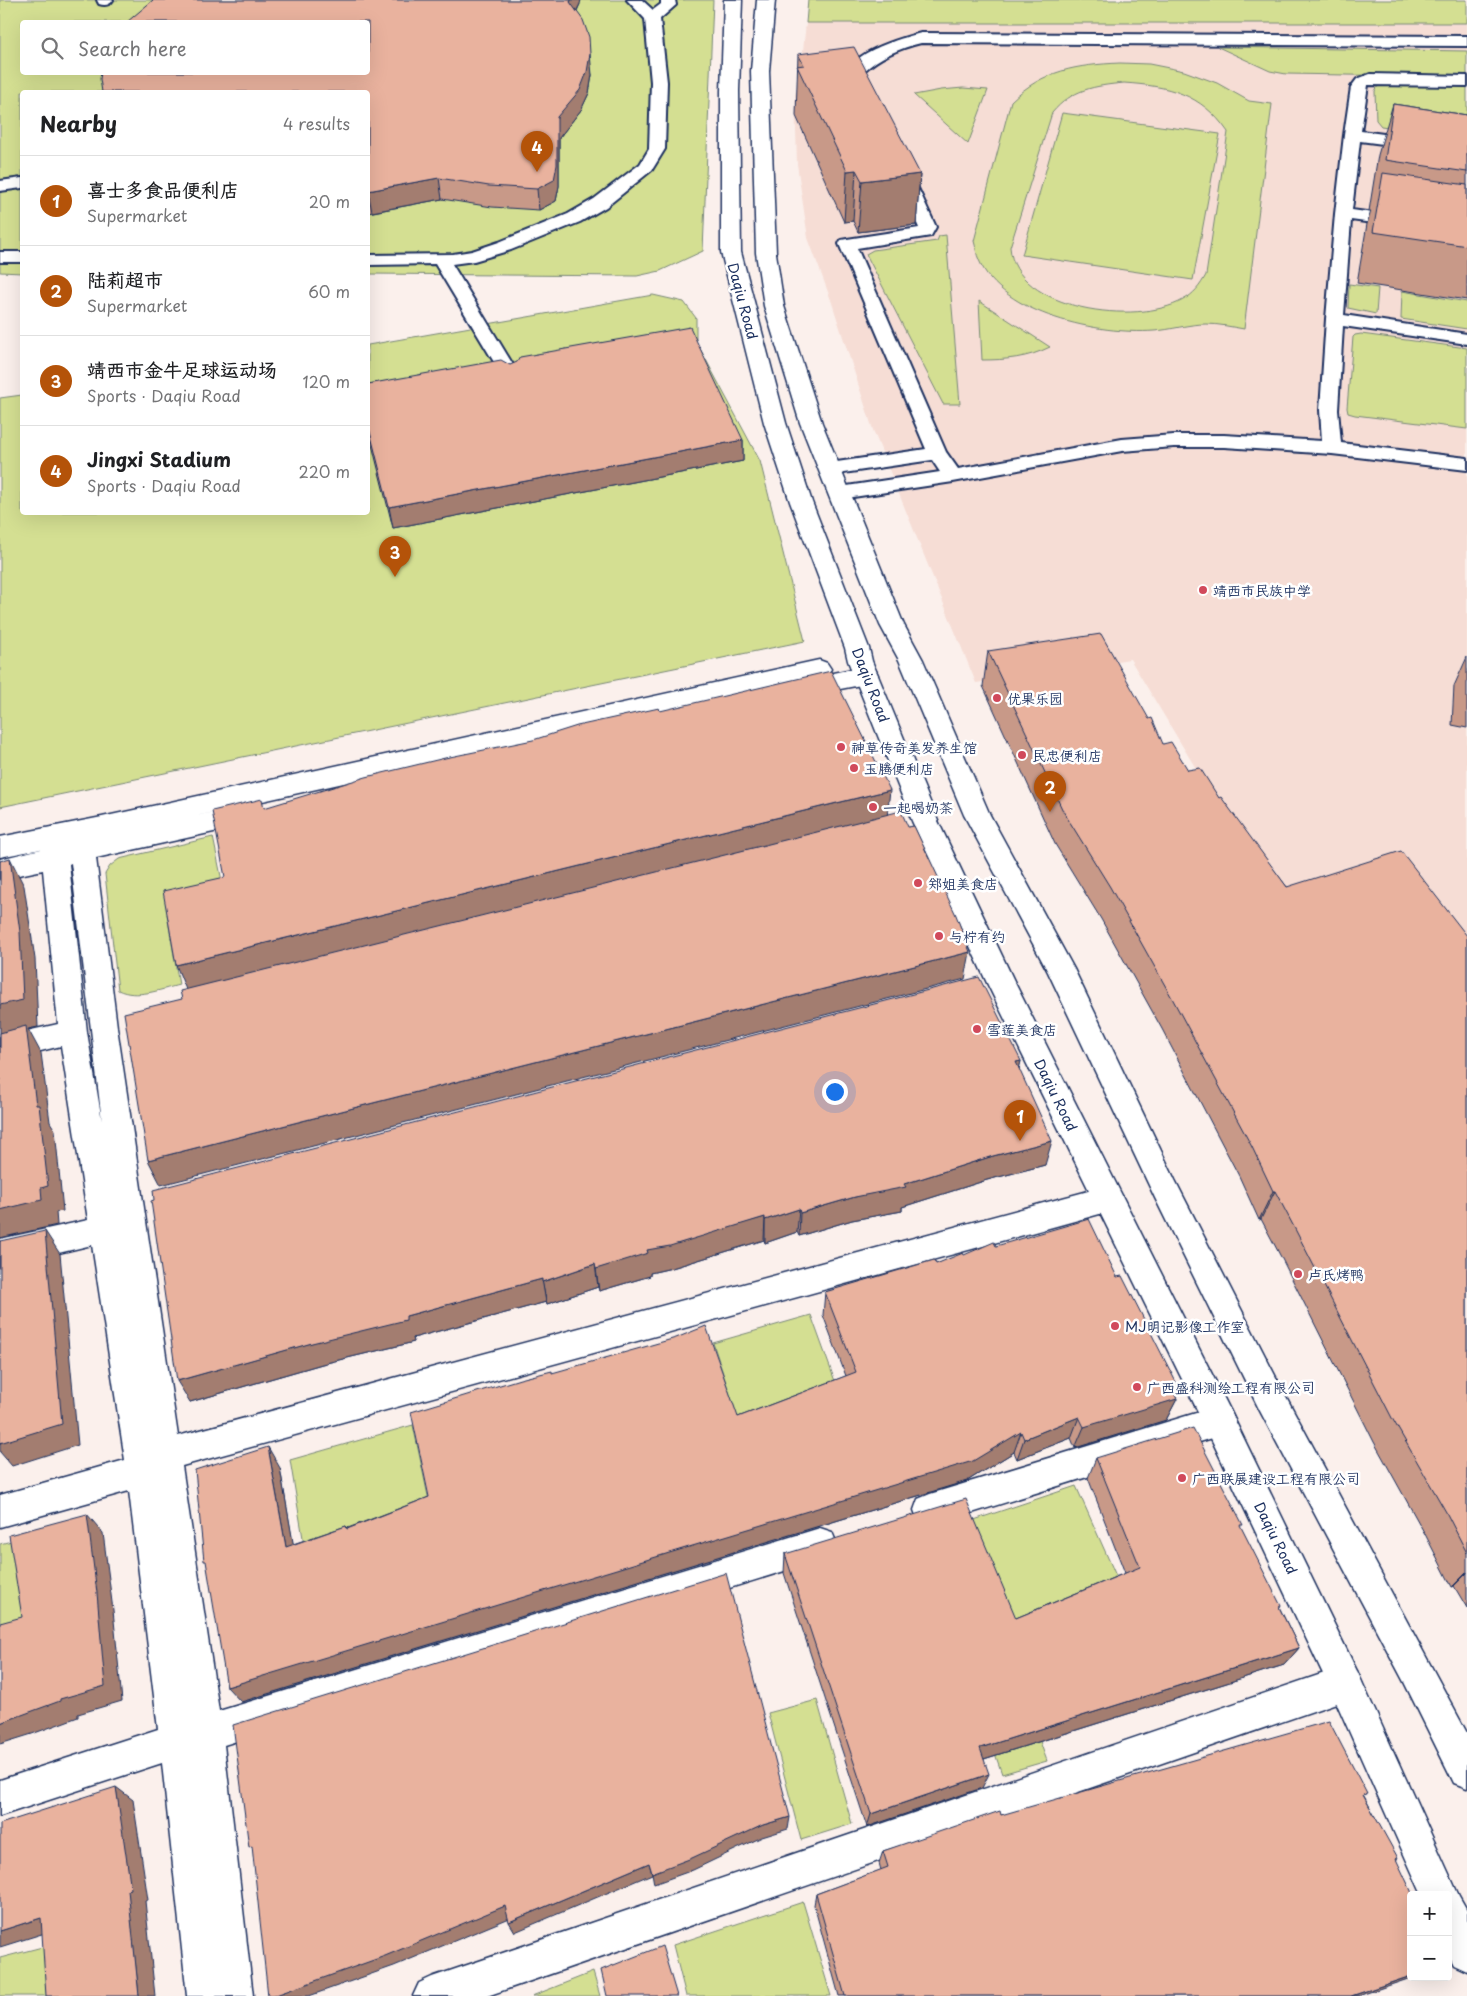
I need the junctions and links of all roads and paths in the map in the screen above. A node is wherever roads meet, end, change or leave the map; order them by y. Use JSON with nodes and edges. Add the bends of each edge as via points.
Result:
{"nodes":[{"id":1,"x":634,"y":0,"type":"edge"},
{"id":2,"x":668,"y":0,"type":"edge"},
{"id":3,"x":733,"y":0,"type":"edge"},
{"id":4,"x":766,"y":0,"type":"edge"},
{"id":5,"x":652,"y":18,"type":"junction"},
{"id":6,"x":1467,"y":41,"type":"edge"},
{"id":7,"x":1467,"y":81,"type":"edge"},
{"id":8,"x":869,"y":104,"type":"edge"},
{"id":9,"x":1352,"y":135,"type":"junction"},
{"id":10,"x":1467,"y":150,"type":"edge"},
{"id":11,"x":895,"y":157,"type":"edge"},
{"id":12,"x":20,"y":183,"type":"edge"},
{"id":13,"x":0,"y":186,"type":"edge"},
{"id":14,"x":1343,"y":214,"type":"junction"},
{"id":15,"x":1419,"y":225,"type":"edge"},
{"id":16,"x":0,"y":257,"type":"edge"},
{"id":17,"x":20,"y":257,"type":"edge"},
{"id":18,"x":440,"y":259,"type":"junction"},
{"id":19,"x":370,"y":260,"type":"edge"},
{"id":20,"x":1335,"y":319,"type":"junction"},
{"id":21,"x":1467,"y":339,"type":"edge"},
{"id":22,"x":512,"y":378,"type":"edge"},
{"id":23,"x":1332,"y":448,"type":"junction"},
{"id":24,"x":938,"y":452,"type":"junction"},
{"id":25,"x":1467,"y":464,"type":"edge"},
{"id":26,"x":953,"y":476,"type":"junction"},
{"id":27,"x":835,"y":481,"type":"junction"},
{"id":28,"x":863,"y":668,"type":"junction"},
{"id":29,"x":67,"y":844,"type":"junction"},
{"id":30,"x":0,"y":847,"type":"edge"},
{"id":31,"x":0,"y":869,"type":"edge"},
{"id":32,"x":1001,"y":983,"type":"junction"},
{"id":33,"x":972,"y":990,"type":"edge"},
{"id":34,"x":72,"y":1032,"type":"junction"},
{"id":35,"x":0,"y":1049,"type":"edge"},
{"id":36,"x":1107,"y":1199,"type":"junction"},
{"id":37,"x":105,"y":1229,"type":"junction"},
{"id":38,"x":0,"y":1253,"type":"edge"},
{"id":39,"x":1219,"y":1421,"type":"junction"},
{"id":40,"x":154,"y":1463,"type":"junction"},
{"id":41,"x":0,"y":1511,"type":"edge"},
{"id":42,"x":897,"y":1520,"type":"edge"},
{"id":43,"x":850,"y":1535,"type":"edge"},
{"id":44,"x":1345,"y":1683,"type":"junction"},
{"id":45,"x":191,"y":1736,"type":"junction"},
{"id":46,"x":1467,"y":1770,"type":"edge"},
{"id":47,"x":0,"y":1798,"type":"edge"},
{"id":48,"x":1439,"y":1891,"type":"edge"},
{"id":49,"x":1452,"y":1919,"type":"edge"},
{"id":50,"x":1467,"y":1952,"type":"edge"},
{"id":51,"x":206,"y":1996,"type":"edge"},
{"id":52,"x":234,"y":1996,"type":"edge"},
{"id":53,"x":432,"y":1996,"type":"edge"}],
"edges":[{"from":1,"to":5,"type":"lane"},
{"from":2,"to":5,"type":"lane","via":[[669,6]]},
{"from":3,"to":28,"type":"street","name":"Daqiu Road","via":[[731,252],[775,423],[800,502]]},
{"from":4,"to":27,"type":"street","name":"Daqiu Road","via":[[760,70],[769,278],[774,306],[810,423]]},
{"from":5,"to":18,"type":"lane","via":[[659,82],[657,149],[646,167],[600,203],[574,218],[474,256]]},
{"from":6,"to":8,"type":"lane","via":[[921,38],[893,47],[869,59],[855,71]]},
{"from":7,"to":9,"type":"lane","via":[[1370,79],[1362,82]]},
{"from":9,"to":10,"type":"lane"},
{"from":9,"to":14,"type":"lane"},
{"from":11,"to":24,"type":"lane","via":[[928,227],[925,232],[847,244]]},
{"from":12,"to":13,"type":"lane"},
{"from":14,"to":15,"type":"lane"},
{"from":14,"to":20,"type":"lane"},
{"from":16,"to":17,"type":"lane"},
{"from":18,"to":19,"type":"lane"},
{"from":18,"to":22,"type":"lane"},
{"from":20,"to":21,"type":"lane"},
{"from":20,"to":23,"type":"lane","via":[[1329,410]]},
{"from":23,"to":25,"type":"lane"},
{"from":23,"to":26,"type":"lane","via":[[1174,441],[1122,445]]},
{"from":24,"to":26,"type":"lane"},
{"from":24,"to":27,"type":"lane"},
{"from":26,"to":27,"type":"lane"},
{"from":27,"to":46,"type":"street","name":"Daqiu Road","via":[[892,625],[911,660],[977,815],[1060,969],[1271,1400]]},
{"from":28,"to":29,"type":"street","via":[[824,682]]},
{"from":28,"to":32,"type":"street","name":"Daqiu Road","via":[[916,823]]},
{"from":29,"to":30,"type":"street"},
{"from":29,"to":31,"type":"street"},
{"from":29,"to":34,"type":"street"},
{"from":29,"to":40,"type":"street","via":[[113,1024],[142,1204]]},
{"from":32,"to":33,"type":"street"},
{"from":32,"to":36,"type":"street","name":"Daqiu Road"},
{"from":34,"to":35,"type":"street"},
{"from":34,"to":37,"type":"street"},
{"from":36,"to":39,"type":"street","name":"Daqiu Road"},
{"from":36,"to":40,"type":"street"},
{"from":37,"to":38,"type":"street"},
{"from":37,"to":40,"type":"street"},
{"from":39,"to":42,"type":"street"},
{"from":39,"to":44,"type":"street","name":"Daqiu Road"},
{"from":40,"to":41,"type":"street"},
{"from":40,"to":45,"type":"street"},
{"from":43,"to":45,"type":"street"},
{"from":44,"to":48,"type":"street","name":"Daqiu Road"},
{"from":44,"to":53,"type":"street"},
{"from":45,"to":47,"type":"street"},
{"from":45,"to":51,"type":"street"},
{"from":45,"to":52,"type":"street"},
{"from":49,"to":50,"type":"street"}]}
